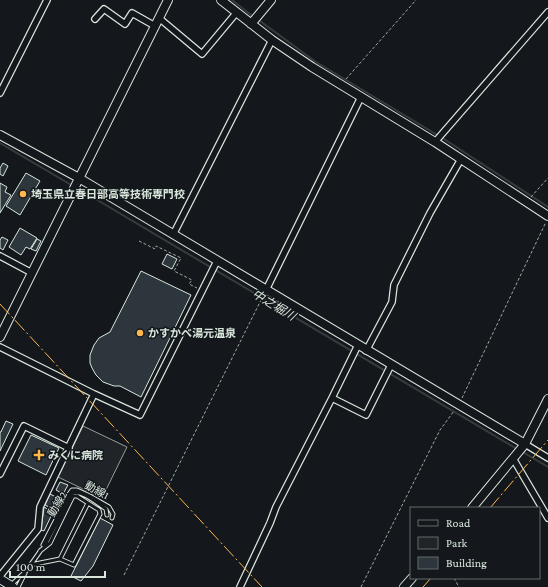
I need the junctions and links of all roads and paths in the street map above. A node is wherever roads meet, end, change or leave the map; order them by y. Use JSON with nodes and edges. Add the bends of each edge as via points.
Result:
{"nodes":[{"id":1,"x":47,"y":0,"type":"edge"},
{"id":2,"x":168,"y":0,"type":"edge"},
{"id":3,"x":221,"y":0,"type":"edge"},
{"id":4,"x":271,"y":0,"type":"edge"},
{"id":5,"x":416,"y":0,"type":"edge"},
{"id":6,"x":237,"y":12,"type":"junction"},
{"id":7,"x":548,"y":12,"type":"edge"},
{"id":8,"x":95,"y":19,"type":"dead end"},
{"id":9,"x":157,"y":22,"type":"junction"},
{"id":10,"x":251,"y":24,"type":"junction"},
{"id":11,"x":272,"y":40,"type":"junction"},
{"id":12,"x":349,"y":77,"type":"dead end"},
{"id":13,"x":0,"y":93,"type":"edge"},
{"id":14,"x":361,"y":97,"type":"junction"},
{"id":15,"x":0,"y":135,"type":"edge"},
{"id":16,"x":436,"y":141,"type":"junction"},
{"id":17,"x":461,"y":159,"type":"junction"},
{"id":18,"x":79,"y":178,"type":"junction"},
{"id":19,"x":548,"y":178,"type":"edge"},
{"id":20,"x":535,"y":193,"type":"dead end"},
{"id":21,"x":548,"y":217,"type":"edge"},
{"id":22,"x":173,"y":235,"type":"junction"},
{"id":23,"x":139,"y":241,"type":"dead end"},
{"id":24,"x":0,"y":256,"type":"edge"},
{"id":25,"x":216,"y":263,"type":"junction"},
{"id":26,"x":32,"y":273,"type":"junction"},
{"id":27,"x":202,"y":290,"type":"junction"},
{"id":28,"x":266,"y":290,"type":"junction"},
{"id":29,"x":0,"y":337,"type":"edge"},
{"id":30,"x":358,"y":345,"type":"junction"},
{"id":31,"x":0,"y":347,"type":"edge"},
{"id":32,"x":366,"y":351,"type":"junction"},
{"id":33,"x":390,"y":365,"type":"junction"},
{"id":34,"x":94,"y":394,"type":"junction"},
{"id":35,"x":332,"y":398,"type":"junction"},
{"id":36,"x":548,"y":399,"type":"edge"},
{"id":37,"x":458,"y":406,"type":"junction"},
{"id":38,"x":69,"y":448,"type":"junction"},
{"id":39,"x":520,"y":451,"type":"junction"},
{"id":40,"x":548,"y":458,"type":"edge"},
{"id":41,"x":0,"y":474,"type":"edge"},
{"id":42,"x":88,"y":503,"type":"junction"},
{"id":43,"x":473,"y":507,"type":"edge"},
{"id":44,"x":107,"y":515,"type":"dead end"},
{"id":45,"x":112,"y":518,"type":"dead end"},
{"id":46,"x":548,"y":518,"type":"edge"},
{"id":47,"x":46,"y":541,"type":"junction"},
{"id":48,"x":40,"y":551,"type":"junction"},
{"id":49,"x":60,"y":559,"type":"junction"},
{"id":50,"x":30,"y":565,"type":"junction"},
{"id":51,"x":26,"y":570,"type":"junction"},
{"id":52,"x":124,"y":575,"type":"dead end"},
{"id":53,"x":0,"y":578,"type":"edge"},
{"id":54,"x":411,"y":579,"type":"edge"},
{"id":55,"x":14,"y":587,"type":"edge"},
{"id":56,"x":240,"y":587,"type":"edge"},
{"id":57,"x":361,"y":587,"type":"edge"},
{"id":58,"x":404,"y":587,"type":"edge"}],
"edges":[{"from":1,"to":13,"type":"street"},
{"from":2,"to":9,"type":"street"},
{"from":3,"to":6,"type":"street"},
{"from":4,"to":10,"type":"street"},
{"from":5,"to":12,"type":"path"},
{"from":6,"to":9,"type":"street","via":[[202,54]]},
{"from":6,"to":10,"type":"street"},
{"from":7,"to":16,"type":"street"},
{"from":8,"to":9,"type":"street","via":[[104,9],[125,24],[132,13]]},
{"from":9,"to":18,"type":"street"},
{"from":10,"to":11,"type":"street"},
{"from":11,"to":14,"type":"street"},
{"from":11,"to":22,"type":"street"},
{"from":14,"to":16,"type":"street"},
{"from":14,"to":28,"type":"street"},
{"from":15,"to":18,"type":"street"},
{"from":16,"to":17,"type":"street"},
{"from":17,"to":21,"type":"street"},
{"from":17,"to":32,"type":"street","via":[[430,213],[394,285],[392,302]]},
{"from":18,"to":22,"type":"street"},
{"from":18,"to":26,"type":"street"},
{"from":19,"to":20,"type":"path"},
{"from":21,"to":37,"type":"path"},
{"from":22,"to":25,"type":"street"},
{"from":23,"to":27,"type":"path","via":[[181,258],[174,271],[192,280],[189,284]]},
{"from":24,"to":26,"type":"street"},
{"from":25,"to":27,"type":"street"},
{"from":25,"to":28,"type":"street"},
{"from":26,"to":29,"type":"street"},
{"from":27,"to":34,"type":"street","via":[[140,415]]},
{"from":28,"to":30,"type":"street"},
{"from":28,"to":52,"type":"path"},
{"from":30,"to":32,"type":"street"},
{"from":30,"to":35,"type":"street"},
{"from":31,"to":34,"type":"street"},
{"from":32,"to":33,"type":"street"},
{"from":33,"to":35,"type":"street","via":[[366,415]]},
{"from":33,"to":37,"type":"street"},
{"from":34,"to":38,"type":"street"},
{"from":35,"to":56,"type":"street","via":[[276,507]]},
{"from":36,"to":39,"type":"street"},
{"from":37,"to":39,"type":"street"},
{"from":37,"to":57,"type":"path","via":[[440,430]]},
{"from":38,"to":41,"type":"street","via":[[24,426]]},
{"from":38,"to":53,"type":"street","via":[[40,507],[38,529]]},
{"from":39,"to":40,"type":"street"},
{"from":39,"to":43,"type":"street"},
{"from":39,"to":46,"type":"street"},
{"from":42,"to":48,"type":"lane","via":[[77,496],[72,498],[50,543]]},
{"from":42,"to":49,"type":"lane"},
{"from":42,"to":49,"type":"lane","via":[[100,512],[86,542],[74,565]]},
{"from":44,"to":47,"type":"lane","name":"動線2","via":[[104,508],[76,492],[73,493]]},
{"from":45,"to":47,"type":"lane","name":"動線1","via":[[110,508],[80,490],[72,490]]},
{"from":47,"to":48,"type":"lane"},
{"from":48,"to":50,"type":"lane"},
{"from":49,"to":50,"type":"lane"},
{"from":50,"to":51,"type":"lane"},
{"from":51,"to":55,"type":"lane"},
{"from":51,"to":55,"type":"lane"},
{"from":53,"to":55,"type":"street"},
{"from":54,"to":58,"type":"street"}]}
